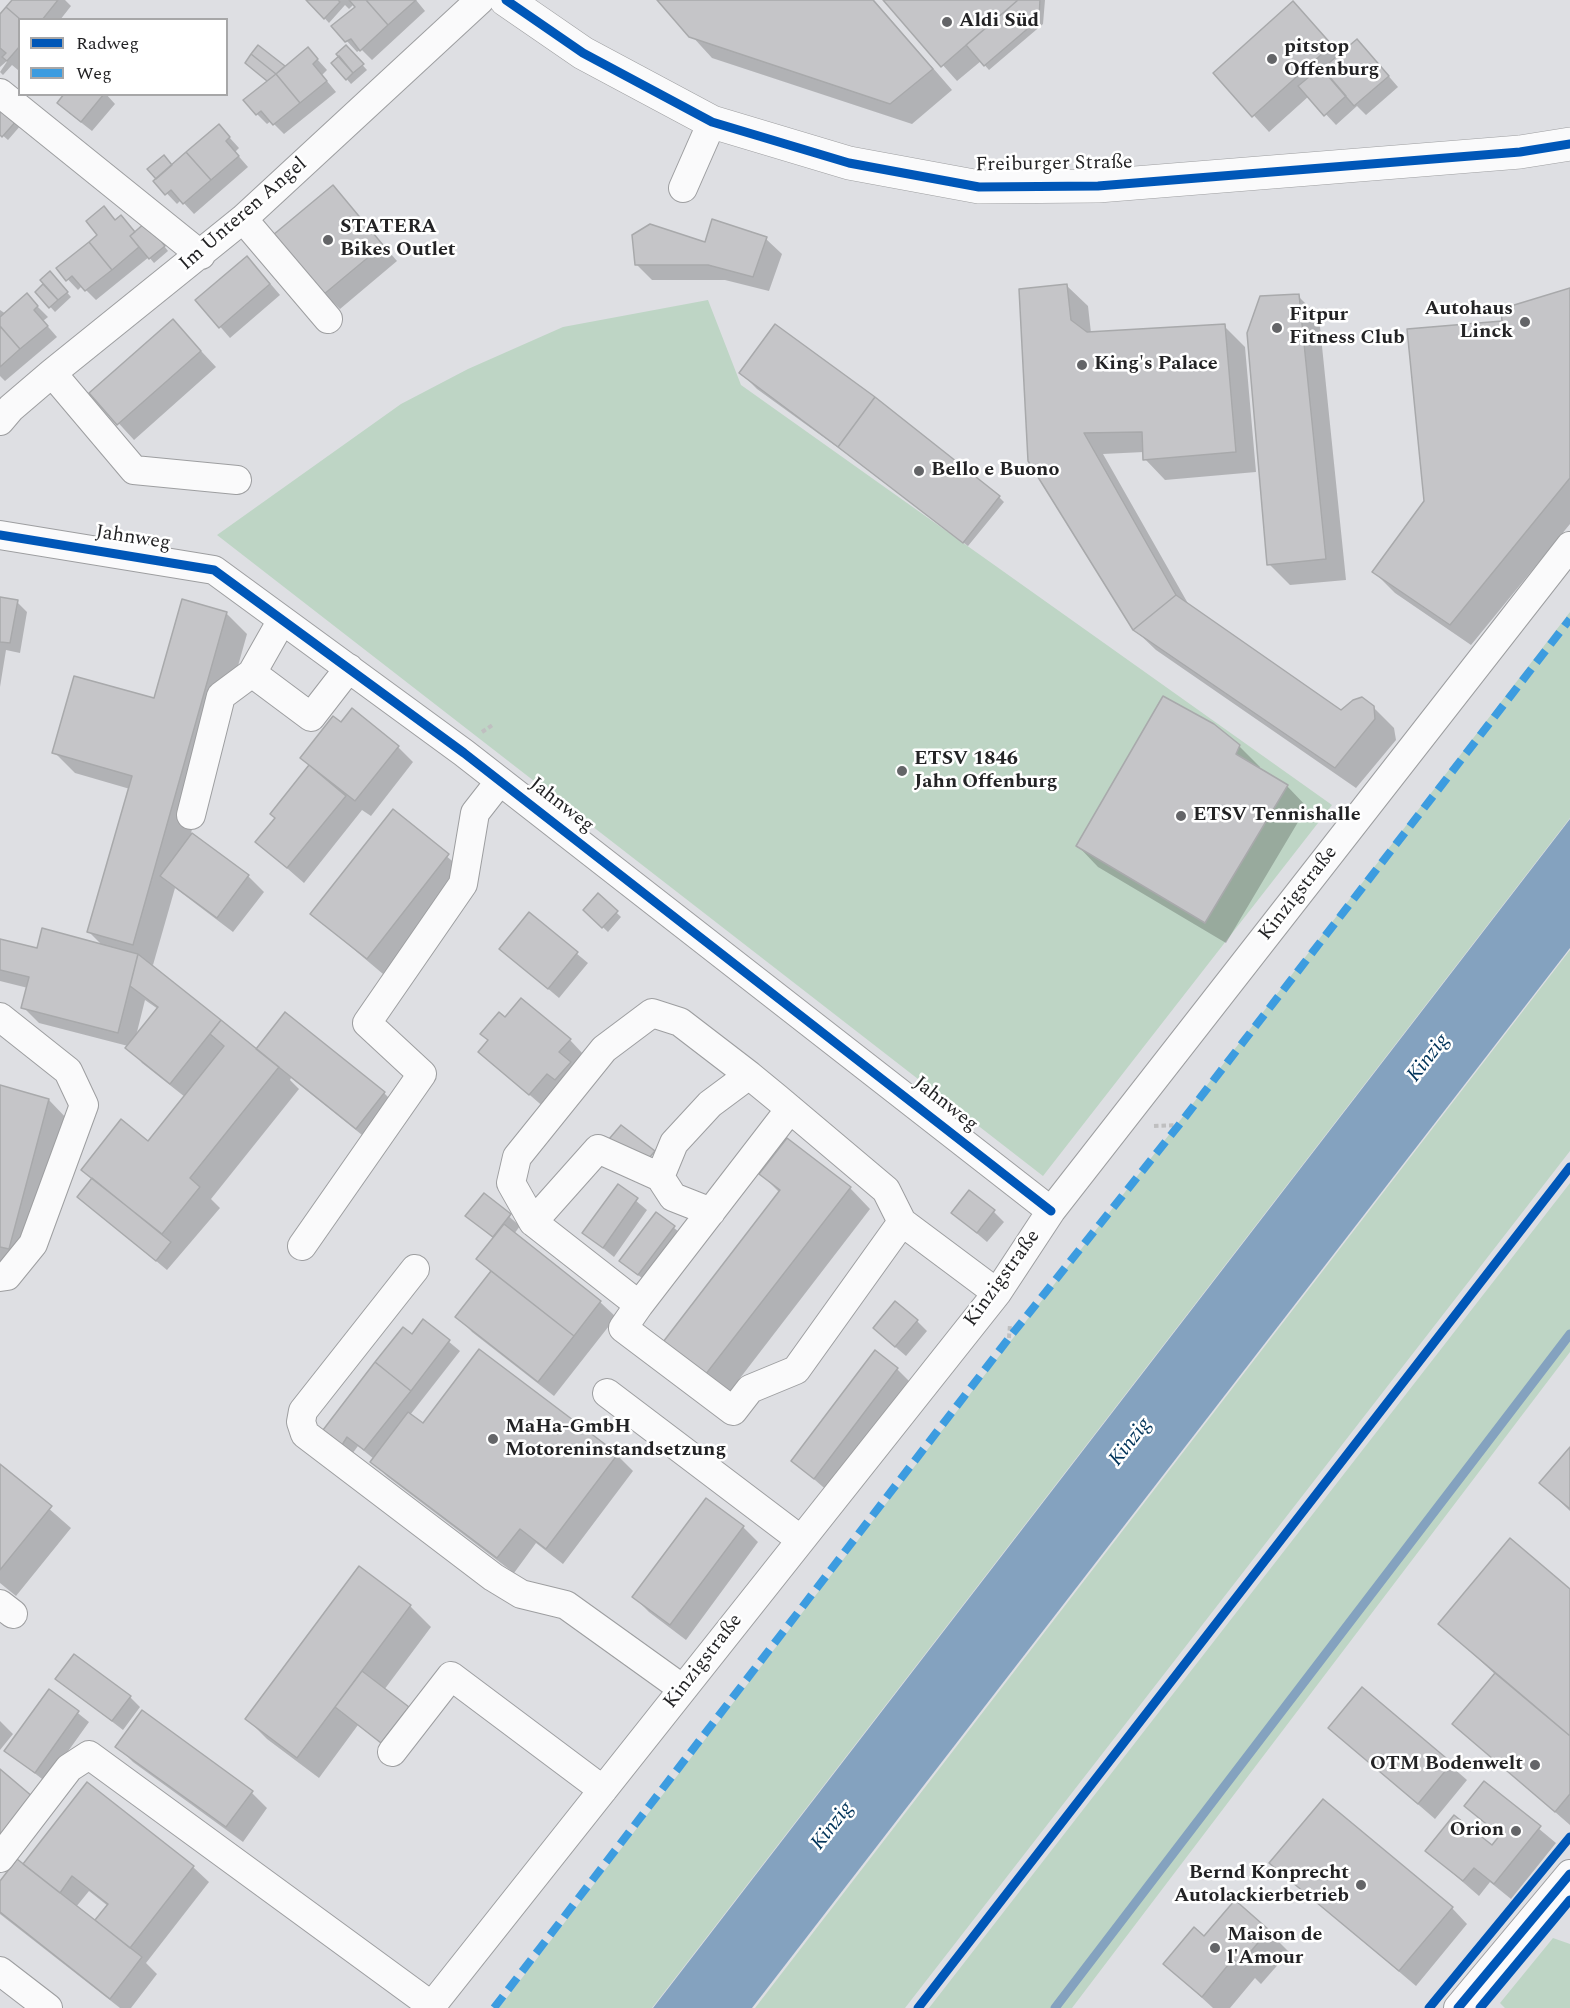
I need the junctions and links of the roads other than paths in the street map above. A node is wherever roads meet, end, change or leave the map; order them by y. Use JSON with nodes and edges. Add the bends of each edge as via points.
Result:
{"nodes":[{"id":1,"x":480,"y":0,"type":"edge"},
{"id":2,"x":506,"y":0,"type":"edge"},
{"id":3,"x":0,"y":93,"type":"edge"},
{"id":4,"x":712,"y":122,"type":"junction"},
{"id":5,"x":1570,"y":144,"type":"edge"},
{"id":6,"x":683,"y":188,"type":"dead end"},
{"id":7,"x":243,"y":219,"type":"junction"},
{"id":8,"x":201,"y":255,"type":"junction"},
{"id":9,"x":327,"y":319,"type":"dead end"},
{"id":10,"x":52,"y":374,"type":"junction"},
{"id":11,"x":0,"y":421,"type":"edge"},
{"id":12,"x":237,"y":480,"type":"dead end"},
{"id":13,"x":0,"y":535,"type":"edge"},
{"id":14,"x":1570,"y":546,"type":"edge"},
{"id":15,"x":282,"y":620,"type":"junction"},
{"id":16,"x":348,"y":668,"type":"junction"},
{"id":17,"x":252,"y":673,"type":"junction"},
{"id":18,"x":500,"y":781,"type":"junction"},
{"id":19,"x":191,"y":815,"type":"dead end"},
{"id":20,"x":0,"y":1017,"type":"edge"},
{"id":21,"x":749,"y":1075,"type":"junction"},
{"id":22,"x":790,"y":1109,"type":"junction"},
{"id":23,"x":660,"y":1178,"type":"junction"},
{"id":24,"x":1052,"y":1211,"type":"junction"},
{"id":25,"x":711,"y":1212,"type":"junction"},
{"id":26,"x":533,"y":1222,"type":"junction"},
{"id":27,"x":902,"y":1222,"type":"junction"},
{"id":28,"x":302,"y":1246,"type":"dead end"},
{"id":29,"x":415,"y":1269,"type":"dead end"},
{"id":30,"x":0,"y":1278,"type":"edge"},
{"id":31,"x":997,"y":1293,"type":"junction"},
{"id":32,"x":639,"y":1305,"type":"junction"},
{"id":33,"x":607,"y":1393,"type":"dead end"},
{"id":34,"x":801,"y":1540,"type":"junction"},
{"id":35,"x":683,"y":1689,"type":"junction"},
{"id":36,"x":392,"y":1752,"type":"dead end"},
{"id":37,"x":603,"y":1790,"type":"junction"},
{"id":38,"x":0,"y":1858,"type":"edge"},
{"id":39,"x":1569,"y":1877,"type":"edge"},
{"id":40,"x":0,"y":1971,"type":"edge"},
{"id":41,"x":431,"y":2007,"type":"edge"},
{"id":42,"x":48,"y":2008,"type":"edge"},
{"id":43,"x":1458,"y":2008,"type":"edge"}],
"edges":[{"from":1,"to":7,"type":"street","name":"Im Unteren Angel"},
{"from":2,"to":4,"type":"main road","name":"Freiburger Straße","via":[[583,53]]},
{"from":3,"to":8,"type":"street"},
{"from":4,"to":5,"type":"main road","name":"Freiburger Straße","via":[[849,163],[979,187],[1098,186],[1520,152]]},
{"from":4,"to":6,"type":"street"},
{"from":7,"to":8,"type":"street","name":"Im Unteren Angel"},
{"from":7,"to":9,"type":"street"},
{"from":8,"to":10,"type":"street","name":"Im Unteren Angel"},
{"from":10,"to":11,"type":"street","name":"Im Unteren Angel"},
{"from":10,"to":12,"type":"street","via":[[134,470]]},
{"from":13,"to":15,"type":"street","name":"Jahnweg","via":[[214,570]]},
{"from":14,"to":24,"type":"street","name":"Kinzigstraße"},
{"from":15,"to":16,"type":"street","name":"Jahnweg"},
{"from":15,"to":17,"type":"street"},
{"from":16,"to":17,"type":"street","via":[[311,717]]},
{"from":16,"to":18,"type":"street","name":"Jahnweg"},
{"from":17,"to":19,"type":"street","via":[[222,696]]},
{"from":18,"to":24,"type":"street","name":"Jahnweg"},
{"from":18,"to":28,"type":"street","via":[[476,813],[463,884],[367,1023],[422,1074]]},
{"from":20,"to":30,"type":"street","via":[[68,1071],[84,1105],[33,1244],[7,1276]]},
{"from":21,"to":22,"type":"street"},
{"from":21,"to":23,"type":"street","via":[[710,1104],[674,1143]]},
{"from":21,"to":26,"type":"street","via":[[680,1022],[652,1013],[604,1049],[517,1157],[511,1183]]},
{"from":22,"to":25,"type":"street"},
{"from":22,"to":27,"type":"street","via":[[886,1190]]},
{"from":23,"to":25,"type":"street","via":[[673,1197]]},
{"from":23,"to":26,"type":"street","via":[[598,1149]]},
{"from":24,"to":31,"type":"street","name":"Kinzigstraße"},
{"from":25,"to":32,"type":"street"},
{"from":26,"to":32,"type":"street"},
{"from":27,"to":31,"type":"street"},
{"from":27,"to":32,"type":"street","via":[[796,1370],[750,1389],[733,1411],[623,1328]]},
{"from":29,"to":35,"type":"street","via":[[303,1411],[305,1434],[493,1577],[521,1594],[566,1605]]},
{"from":31,"to":34,"type":"street","name":"Kinzigstraße"},
{"from":33,"to":34,"type":"street"},
{"from":34,"to":35,"type":"street","name":"Kinzigstraße"},
{"from":35,"to":37,"type":"street","name":"Kinzigstraße"},
{"from":36,"to":37,"type":"street","via":[[451,1676]]},
{"from":37,"to":41,"type":"street","name":"Kinzigstraße"},
{"from":38,"to":41,"type":"street","via":[[69,1768],[89,1755]]},
{"from":39,"to":43,"type":"street"},
{"from":40,"to":42,"type":"street"}]}
